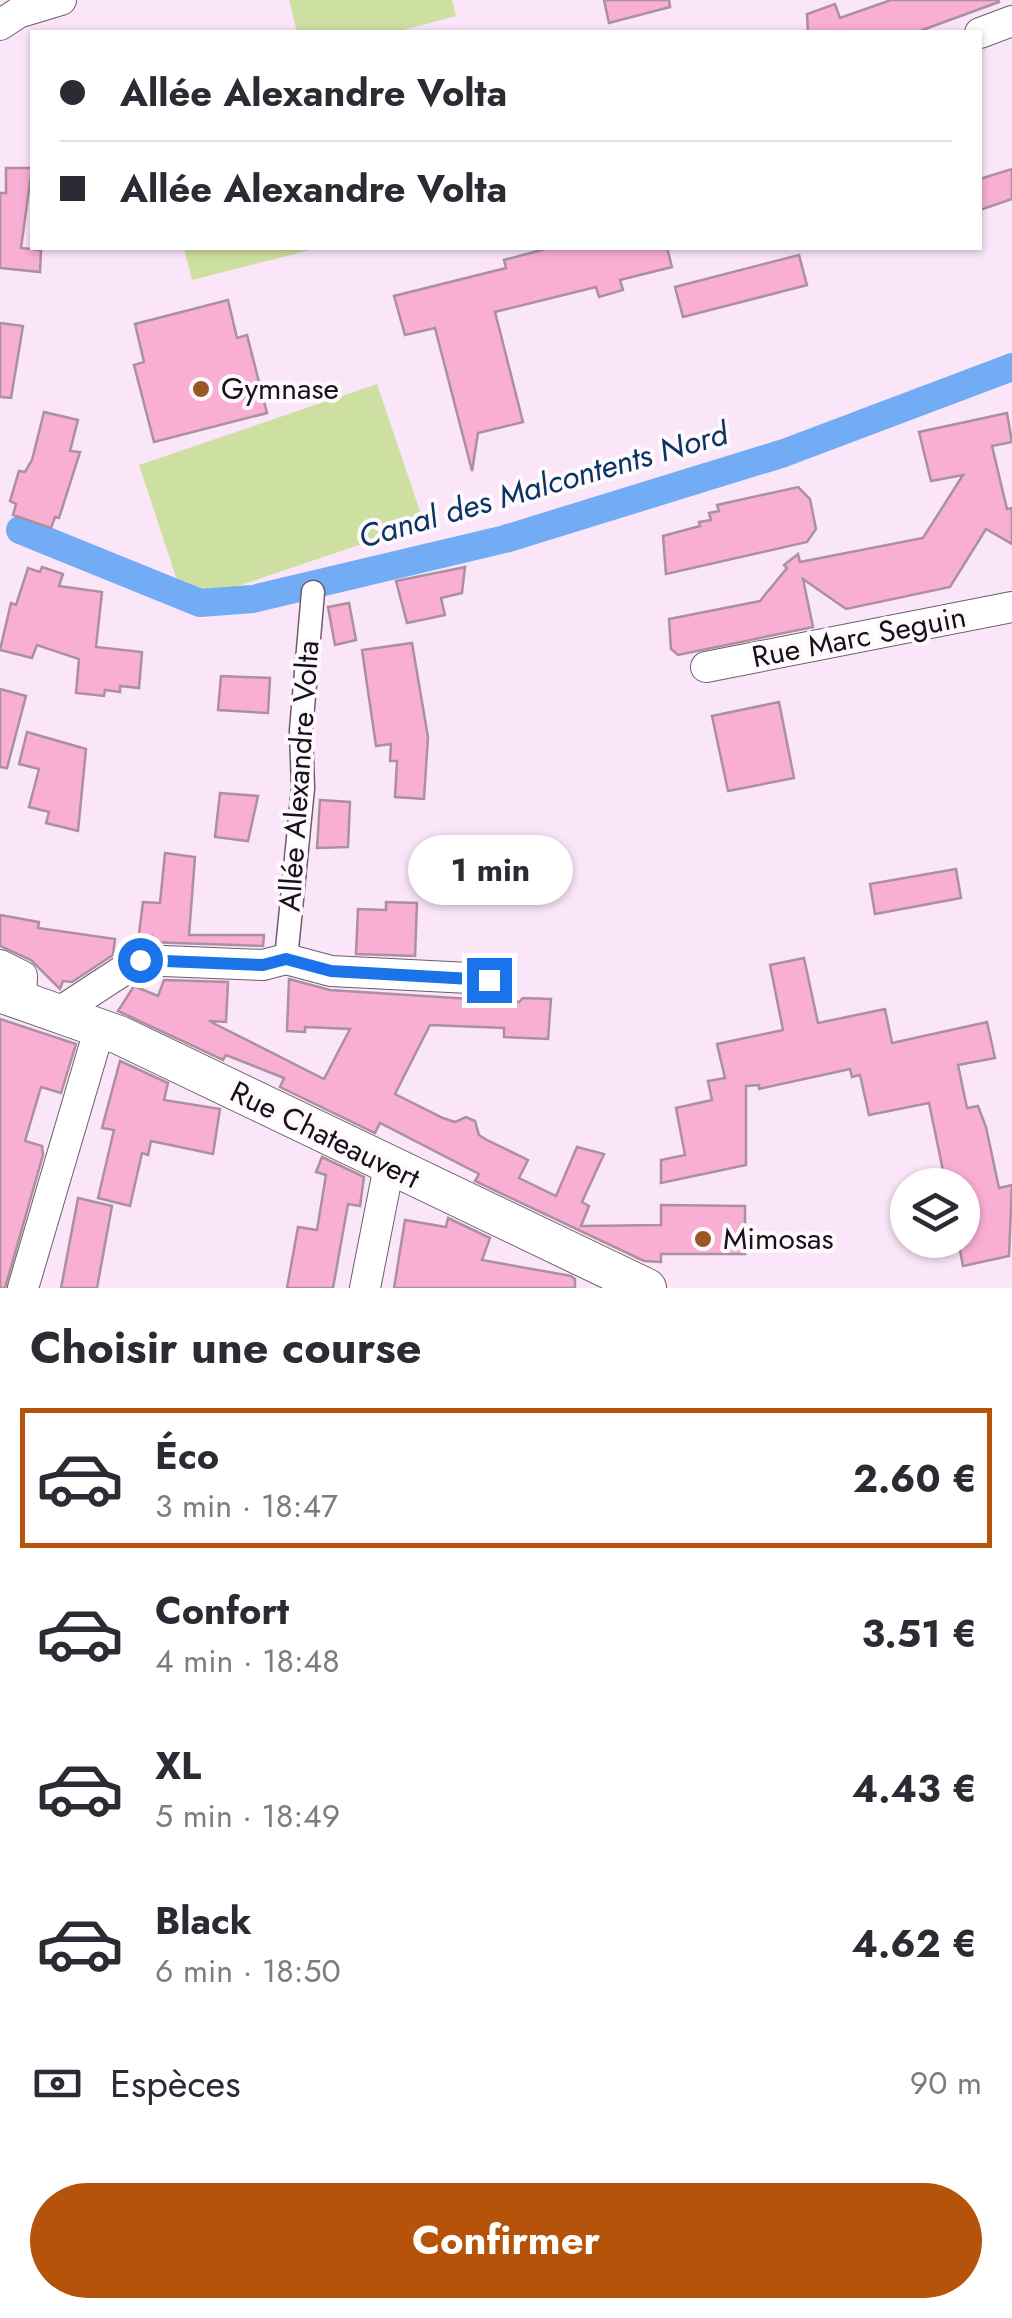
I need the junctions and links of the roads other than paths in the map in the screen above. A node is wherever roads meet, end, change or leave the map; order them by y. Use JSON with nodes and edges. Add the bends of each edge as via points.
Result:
{"nodes":[{"id":1,"x":61,"y":0,"type":"edge"},
{"id":2,"x":1012,"y":22,"type":"edge"},
{"id":3,"x":0,"y":25,"type":"edge"},
{"id":4,"x":982,"y":32,"type":"edge"},
{"id":5,"x":312,"y":592,"type":"dead end"},
{"id":6,"x":1012,"y":607,"type":"edge"},
{"id":7,"x":706,"y":666,"type":"dead end"},
{"id":8,"x":286,"y":959,"type":"junction"},
{"id":9,"x":0,"y":965,"type":"edge"},
{"id":10,"x":489,"y":980,"type":"dead end"},
{"id":11,"x":10,"y":996,"type":"edge"},
{"id":12,"x":58,"y":1014,"type":"junction"},
{"id":13,"x":100,"y":1027,"type":"junction"},
{"id":14,"x":389,"y":1166,"type":"junction"},
{"id":15,"x":22,"y":1288,"type":"edge"},
{"id":16,"x":366,"y":1288,"type":"edge"},
{"id":17,"x":647,"y":1288,"type":"edge"}],
"edges":[{"from":1,"to":3,"type":"street"},
{"from":2,"to":4,"type":"street"},
{"from":5,"to":8,"type":"street","name":"Allée Alexandre Volta"},
{"from":6,"to":7,"type":"street","name":"Rue Marc Seguin"},
{"from":8,"to":10,"type":"street","via":[[331,971]]},
{"from":8,"to":12,"type":"street","via":[[263,965],[140,960]]},
{"from":9,"to":11,"type":"street","via":[[22,976]]},
{"from":11,"to":12,"type":"street","name":"Rue Chateauvert"},
{"from":12,"to":13,"type":"street","name":"Rue Chateauvert"},
{"from":13,"to":14,"type":"street","name":"Rue Chateauvert"},
{"from":13,"to":15,"type":"street"},
{"from":14,"to":16,"type":"street"},
{"from":14,"to":17,"type":"street","name":"Rue Chateauvert"}]}
